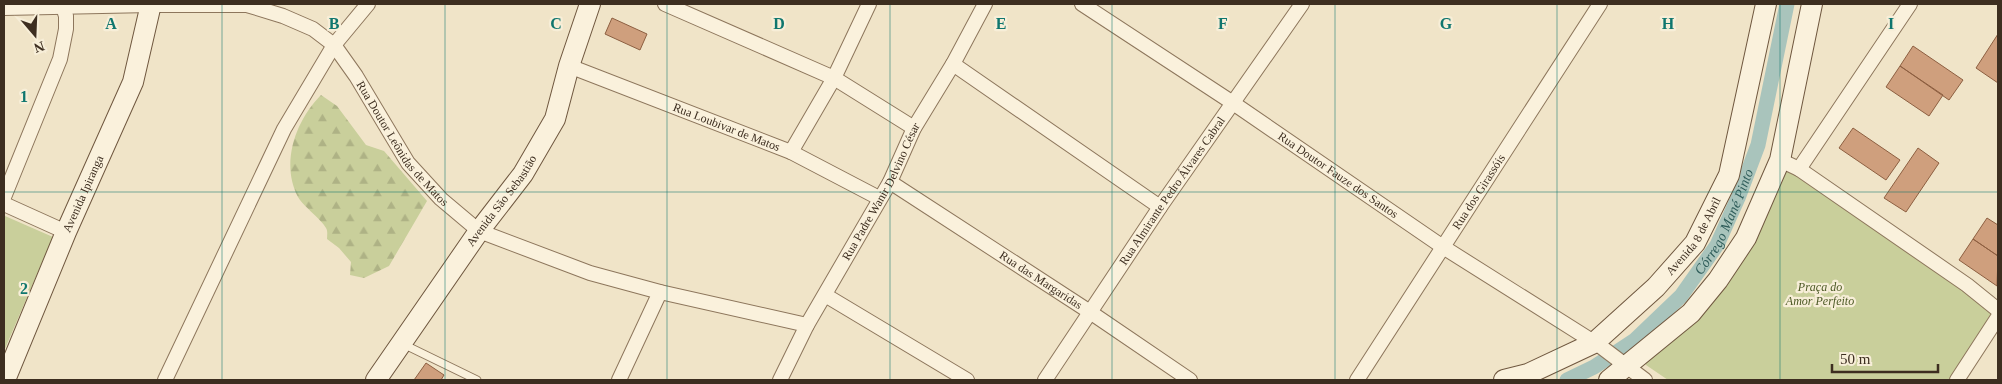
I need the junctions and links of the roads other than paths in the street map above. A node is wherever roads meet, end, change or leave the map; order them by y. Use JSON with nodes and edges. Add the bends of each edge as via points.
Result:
{"nodes":[{"id":1,"x":151,"y":4,"type":"edge"},
{"id":2,"x":368,"y":4,"type":"edge"},
{"id":3,"x":590,"y":4,"type":"edge"},
{"id":4,"x":665,"y":4,"type":"edge"},
{"id":5,"x":869,"y":4,"type":"edge"},
{"id":6,"x":985,"y":4,"type":"edge"},
{"id":7,"x":1082,"y":4,"type":"edge"},
{"id":8,"x":1302,"y":4,"type":"edge"},
{"id":9,"x":1600,"y":4,"type":"edge"},
{"id":10,"x":1766,"y":4,"type":"edge"},
{"id":11,"x":1812,"y":4,"type":"edge"},
{"id":12,"x":1910,"y":4,"type":"edge"},
{"id":13,"x":62,"y":5,"type":"edge"},
{"id":14,"x":4,"y":8,"type":"edge"},
{"id":15,"x":334,"y":45,"type":"junction"},
{"id":16,"x":953,"y":64,"type":"junction"},
{"id":17,"x":569,"y":66,"type":"junction"},
{"id":18,"x":834,"y":78,"type":"junction"},
{"id":19,"x":1232,"y":102,"type":"junction"},
{"id":20,"x":914,"y":128,"type":"junction"},
{"id":21,"x":791,"y":152,"type":"junction"},
{"id":22,"x":1780,"y":160,"type":"junction"},
{"id":23,"x":1800,"y":169,"type":"junction"},
{"id":24,"x":890,"y":182,"type":"junction"},
{"id":25,"x":4,"y":197,"type":"edge"},
{"id":26,"x":879,"y":198,"type":"junction"},
{"id":27,"x":4,"y":204,"type":"edge"},
{"id":28,"x":1160,"y":207,"type":"junction"},
{"id":29,"x":479,"y":231,"type":"junction"},
{"id":30,"x":66,"y":232,"type":"junction"},
{"id":31,"x":1443,"y":247,"type":"junction"},
{"id":32,"x":660,"y":292,"type":"junction"},
{"id":33,"x":825,"y":295,"type":"junction"},
{"id":34,"x":1998,"y":310,"type":"edge"},
{"id":35,"x":1090,"y":312,"type":"junction"},
{"id":36,"x":1998,"y":317,"type":"edge"},
{"id":37,"x":807,"y":325,"type":"junction"},
{"id":38,"x":401,"y":344,"type":"junction"},
{"id":39,"x":1597,"y":344,"type":"junction"},
{"id":40,"x":1623,"y":365,"type":"junction"},
{"id":41,"x":5,"y":380,"type":"edge"},
{"id":42,"x":165,"y":380,"type":"edge"},
{"id":43,"x":376,"y":380,"type":"edge"},
{"id":44,"x":477,"y":380,"type":"edge"},
{"id":45,"x":619,"y":380,"type":"edge"},
{"id":46,"x":780,"y":380,"type":"edge"},
{"id":47,"x":967,"y":380,"type":"edge"},
{"id":48,"x":1045,"y":380,"type":"edge"},
{"id":49,"x":1190,"y":380,"type":"edge"},
{"id":50,"x":1356,"y":380,"type":"edge"},
{"id":51,"x":1504,"y":380,"type":"edge"},
{"id":52,"x":1609,"y":380,"type":"edge"},
{"id":53,"x":1645,"y":380,"type":"edge"},
{"id":54,"x":1956,"y":380,"type":"edge"}],
"edges":[{"from":1,"to":13,"type":"street","name":"Rua Doutor Leônidas de Matos"},
{"from":1,"to":15,"type":"street","name":"Rua Doutor Leônidas de Matos","via":[[247,5],[312,29]]},
{"from":1,"to":30,"type":"main road","name":"Avenida Ipiranga","via":[[133,82]]},
{"from":2,"to":15,"type":"street"},
{"from":3,"to":17,"type":"main road","name":"Avenida São Sebastião"},
{"from":4,"to":18,"type":"street"},
{"from":5,"to":18,"type":"street"},
{"from":6,"to":16,"type":"street","name":"Rua Padre Wanir Delvino César"},
{"from":7,"to":19,"type":"street","name":"Rua Doutor Fauze dos Santos"},
{"from":8,"to":19,"type":"street","name":"Rua Almirante Pedro Álvares Cabral"},
{"from":9,"to":31,"type":"street","name":"Rua dos Girassóis"},
{"from":10,"to":39,"type":"main road","name":"Avenida 8 de Abril","via":[[1729,175],[1695,243],[1656,288]]},
{"from":11,"to":22,"type":"main road"},
{"from":12,"to":23,"type":"street"},
{"from":13,"to":14,"type":"street","name":"Rua Doutor Leônidas de Matos"},
{"from":13,"to":25,"type":"street","via":[[66,29],[60,59]]},
{"from":15,"to":29,"type":"street","name":"Rua Doutor Leônidas de Matos","via":[[408,163],[441,199]]},
{"from":15,"to":42,"type":"street","via":[[284,129]]},
{"from":16,"to":20,"type":"street","name":"Rua Padre Wanir Delvino César"},
{"from":16,"to":28,"type":"street"},
{"from":17,"to":21,"type":"street","name":"Rua Loubivar de Matos"},
{"from":17,"to":29,"type":"main road","name":"Avenida São Sebastião","via":[[555,119],[523,174]]},
{"from":18,"to":20,"type":"street"},
{"from":18,"to":21,"type":"street"},
{"from":19,"to":28,"type":"street","name":"Rua Almirante Pedro Álvares Cabral"},
{"from":19,"to":31,"type":"street","name":"Rua Doutor Fauze dos Santos"},
{"from":20,"to":24,"type":"street","name":"Rua Padre Wanir Delvino César"},
{"from":21,"to":26,"type":"street","name":"Rua Loubivar de Matos"},
{"from":22,"to":23,"type":"street"},
{"from":22,"to":40,"type":"main road","via":[[1746,238],[1718,280],[1691,314]]},
{"from":23,"to":34,"type":"street"},
{"from":24,"to":26,"type":"street","name":"Rua Padre Wanir Delvino César"},
{"from":24,"to":35,"type":"street","name":"Rua das Margaridas"},
{"from":26,"to":33,"type":"street","name":"Rua Padre Wanir Delvino César"},
{"from":27,"to":30,"type":"street"},
{"from":28,"to":35,"type":"street","name":"Rua Almirante Pedro Álvares Cabral"},
{"from":29,"to":32,"type":"street","name":"Rua Doutor Leônidas de Matos","via":[[590,273]]},
{"from":29,"to":38,"type":"main road","name":"Avenida São Sebastião"},
{"from":30,"to":41,"type":"main road","name":"Avenida Ipiranga"},
{"from":31,"to":39,"type":"street","name":"Rua Doutor Fauze dos Santos"},
{"from":31,"to":50,"type":"street","name":"Rua dos Girassóis"},
{"from":32,"to":37,"type":"street","name":"Rua Doutor Leônidas de Matos"},
{"from":32,"to":45,"type":"street"},
{"from":33,"to":37,"type":"street","name":"Rua Padre Wanir Delvino César"},
{"from":33,"to":47,"type":"street"},
{"from":35,"to":48,"type":"street","name":"Rua Almirante Pedro Álvares Cabral"},
{"from":35,"to":49,"type":"street","name":"Rua das Margaridas"},
{"from":36,"to":54,"type":"street"},
{"from":37,"to":46,"type":"street","name":"Rua Padre Wanir Delvino César"},
{"from":38,"to":43,"type":"main road","name":"Avenida São Sebastião"},
{"from":38,"to":44,"type":"lane"},
{"from":39,"to":40,"type":"street","name":"Rua Doutor Fauze dos Santos"},
{"from":39,"to":51,"type":"main road","name":"Avenida 8 de Abril","via":[[1528,374]]},
{"from":40,"to":52,"type":"main road"},
{"from":40,"to":53,"type":"street","name":"Rua Doutor Fauze dos Santos"}]}
